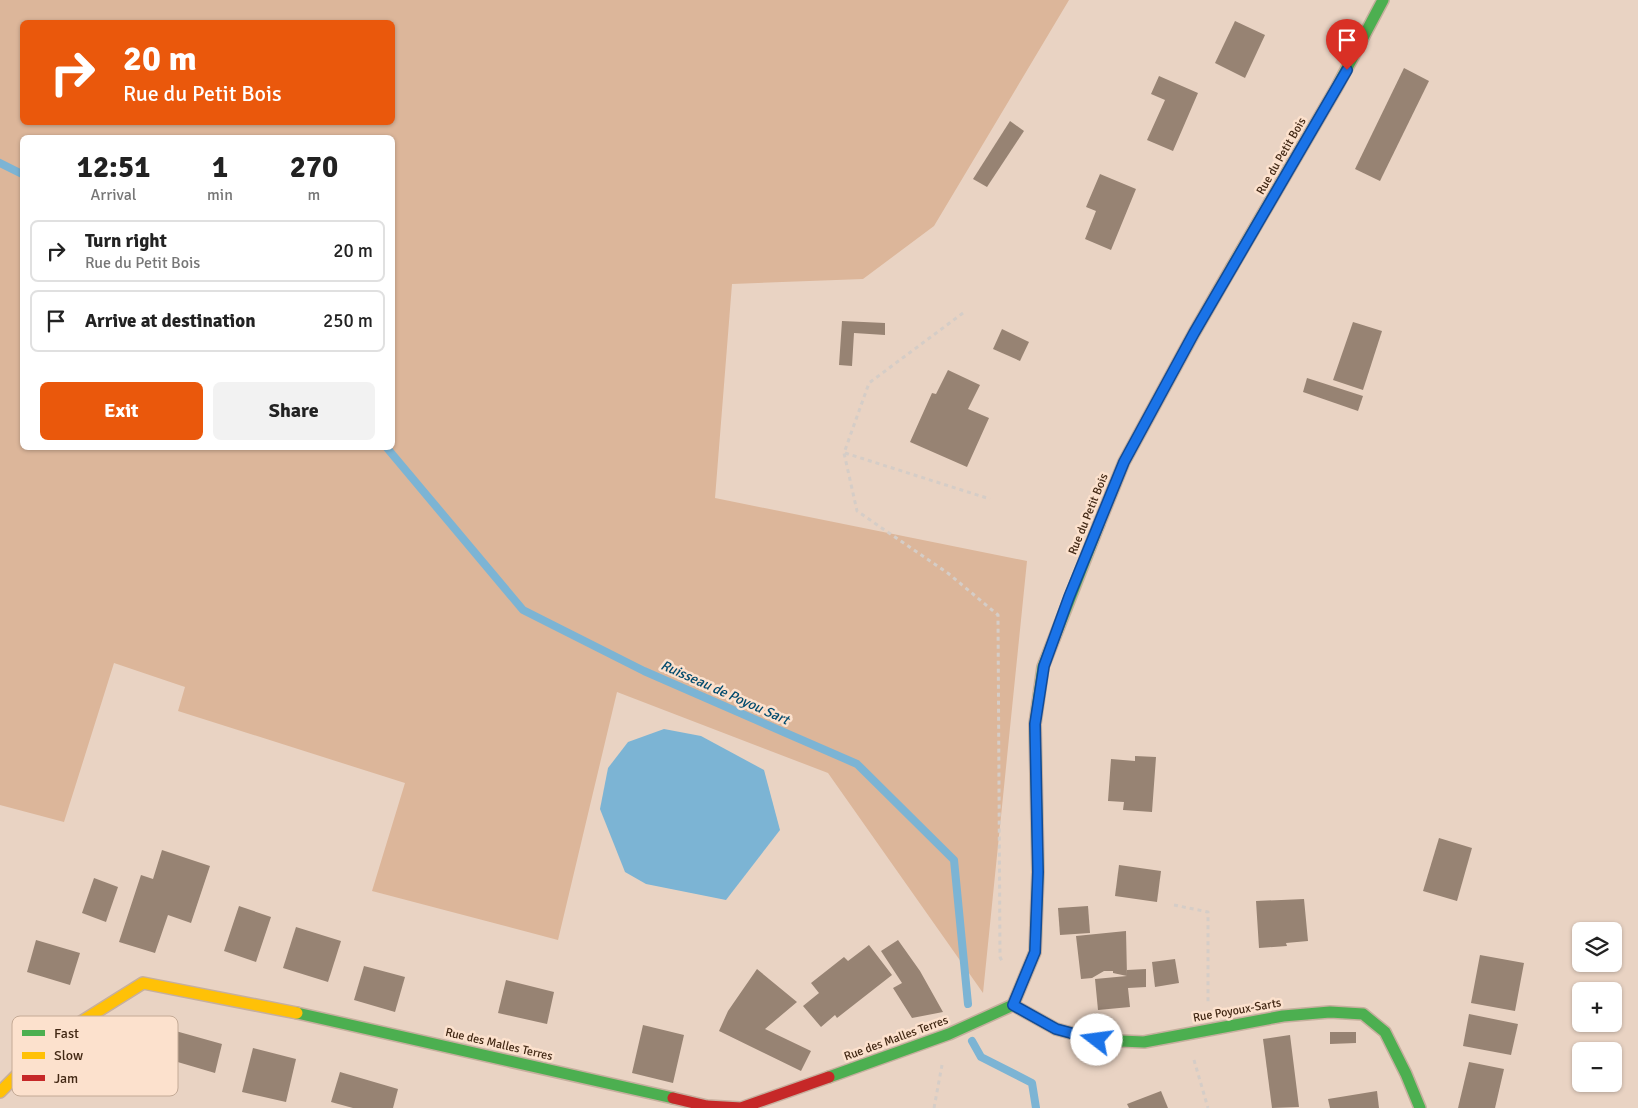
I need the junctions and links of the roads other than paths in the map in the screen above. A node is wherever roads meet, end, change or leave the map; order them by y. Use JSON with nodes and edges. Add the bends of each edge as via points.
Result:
{"nodes":[{"id":1,"x":1383,"y":0,"type":"edge"},
{"id":2,"x":1013,"y":1005,"type":"junction"},
{"id":3,"x":90,"y":1016,"type":"edge"},
{"id":4,"x":12,"y":1080,"type":"edge"},
{"id":5,"x":0,"y":1092,"type":"edge"},
{"id":6,"x":1420,"y":1108,"type":"edge"}],
"edges":[{"from":1,"to":2,"type":"street","name":"Rue du Petit Bois","via":[[1124,462],[1066,606],[1044,666],[1035,724],[1038,872],[1035,952]]},
{"from":2,"to":3,"type":"street","name":"Rue des Malles Terres","via":[[949,1034],[741,1108],[707,1106],[320,1017],[143,983]]},
{"from":2,"to":6,"type":"street","name":"Rue Poyoux-Sarts","via":[[1056,1029],[1097,1040],[1144,1042],[1283,1016],[1330,1012],[1363,1014],[1385,1032]]},
{"from":4,"to":5,"type":"street","name":"Rue des Malles Terres"}]}
